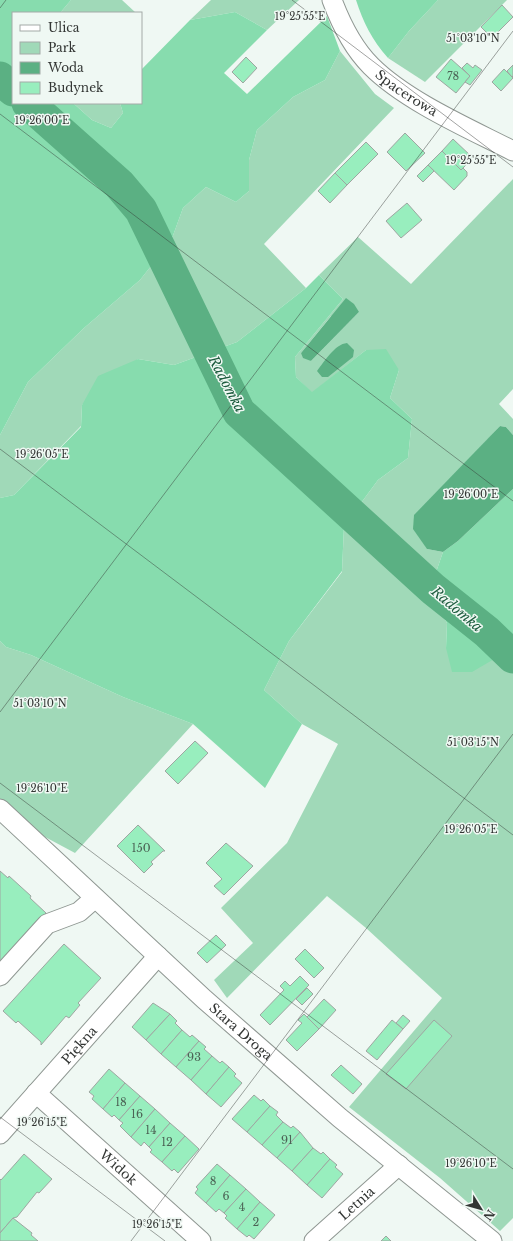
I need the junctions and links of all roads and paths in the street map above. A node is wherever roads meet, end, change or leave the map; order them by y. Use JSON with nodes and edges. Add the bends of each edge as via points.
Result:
{"nodes":[{"id":1,"x":332,"y":0,"type":"edge"},
{"id":2,"x":513,"y":151,"type":"edge"},
{"id":3,"x":0,"y":809,"type":"edge"},
{"id":4,"x":95,"y":898,"type":"junction"},
{"id":5,"x":158,"y":956,"type":"junction"},
{"id":6,"x":0,"y":976,"type":"edge"},
{"id":7,"x":36,"y":1093,"type":"junction"},
{"id":8,"x":0,"y":1134,"type":"edge"},
{"id":9,"x":399,"y":1165,"type":"junction"},
{"id":10,"x":201,"y":1241,"type":"edge"},
{"id":11,"x":314,"y":1241,"type":"edge"},
{"id":12,"x":492,"y":1241,"type":"edge"}],
"edges":[{"from":1,"to":2,"type":"street","name":"Spacerowa","via":[[351,40],[371,66],[414,98]]},
{"from":3,"to":4,"type":"street","name":"Stara Droga"},
{"from":4,"to":5,"type":"street","name":"Stara Droga"},
{"from":4,"to":6,"type":"street","via":[[79,912],[47,924]]},
{"from":5,"to":7,"type":"street","name":"Piękna"},
{"from":5,"to":9,"type":"street","name":"Stara Droga","via":[[340,1118]]},
{"from":7,"to":8,"type":"street","name":"Piękna"},
{"from":7,"to":10,"type":"street","name":"Widok"},
{"from":9,"to":11,"type":"street","name":"Letnia"},
{"from":9,"to":12,"type":"street","name":"Stara Droga"}]}
